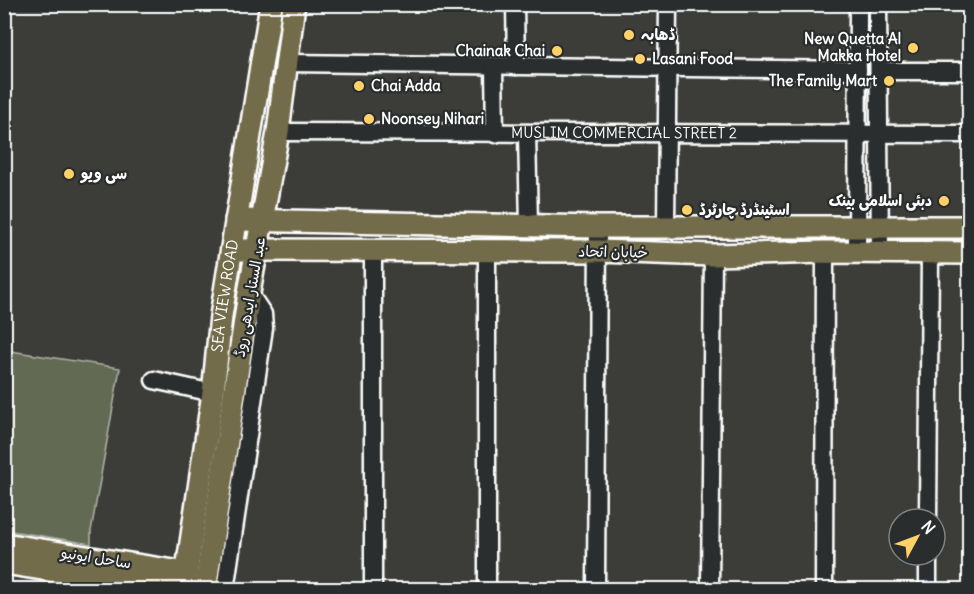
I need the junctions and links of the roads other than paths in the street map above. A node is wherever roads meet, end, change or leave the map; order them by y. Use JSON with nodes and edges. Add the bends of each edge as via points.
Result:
{"nodes":[{"id":1,"x":271,"y":4,"type":"edge"},
{"id":2,"x":294,"y":4,"type":"edge"},
{"id":3,"x":515,"y":4,"type":"edge"},
{"id":4,"x":668,"y":4,"type":"edge"},
{"id":5,"x":858,"y":4,"type":"edge"},
{"id":6,"x":878,"y":4,"type":"edge"},
{"id":7,"x":285,"y":63,"type":"junction"},
{"id":8,"x":494,"y":66,"type":"junction"},
{"id":9,"x":516,"y":66,"type":"junction"},
{"id":10,"x":666,"y":68,"type":"junction"},
{"id":11,"x":858,"y":70,"type":"junction"},
{"id":12,"x":879,"y":71,"type":"junction"},
{"id":13,"x":969,"y":71,"type":"edge"},
{"id":14,"x":278,"y":132,"type":"junction"},
{"id":15,"x":857,"y":132,"type":"junction"},
{"id":16,"x":878,"y":132,"type":"junction"},
{"id":17,"x":666,"y":133,"type":"junction"},
{"id":18,"x":495,"y":134,"type":"junction"},
{"id":19,"x":527,"y":134,"type":"junction"},
{"id":20,"x":969,"y":134,"type":"edge"},
{"id":21,"x":236,"y":220,"type":"junction"},
{"id":22,"x":263,"y":223,"type":"junction"},
{"id":23,"x":529,"y":225,"type":"junction"},
{"id":24,"x":666,"y":226,"type":"junction"},
{"id":25,"x":856,"y":226,"type":"junction"},
{"id":26,"x":880,"y":226,"type":"junction"},
{"id":27,"x":598,"y":227,"type":"junction"},
{"id":28,"x":969,"y":227,"type":"edge"},
{"id":29,"x":373,"y":249,"type":"junction"},
{"id":30,"x":232,"y":250,"type":"junction"},
{"id":31,"x":256,"y":251,"type":"junction"},
{"id":32,"x":487,"y":251,"type":"junction"},
{"id":33,"x":597,"y":251,"type":"junction"},
{"id":34,"x":825,"y":252,"type":"junction"},
{"id":35,"x":857,"y":252,"type":"junction"},
{"id":36,"x":880,"y":253,"type":"junction"},
{"id":37,"x":969,"y":253,"type":"edge"},
{"id":38,"x":930,"y":254,"type":"junction"},
{"id":39,"x":713,"y":255,"type":"junction"},
{"id":40,"x":249,"y":293,"type":"junction"},
{"id":41,"x":154,"y":380,"type":"dead end"},
{"id":42,"x":213,"y":393,"type":"junction"},
{"id":43,"x":928,"y":507,"type":"edge"},
{"id":44,"x":4,"y":544,"type":"edge"},
{"id":45,"x":4,"y":563,"type":"edge"},
{"id":46,"x":928,"y":567,"type":"edge"},
{"id":47,"x":83,"y":573,"type":"edge"},
{"id":48,"x":174,"y":583,"type":"edge"},
{"id":49,"x":205,"y":590,"type":"edge"},
{"id":50,"x":225,"y":590,"type":"edge"},
{"id":51,"x":374,"y":590,"type":"edge"},
{"id":52,"x":487,"y":590,"type":"edge"},
{"id":53,"x":596,"y":590,"type":"edge"},
{"id":54,"x":710,"y":590,"type":"edge"},
{"id":55,"x":824,"y":590,"type":"edge"},
{"id":56,"x":928,"y":590,"type":"edge"}],
"edges":[{"from":1,"to":21,"type":"main road","name":"SEA VIEW ROAD"},
{"from":2,"to":7,"type":"main road","name":"عبد الستار ایدھی روڈ"},
{"from":3,"to":9,"type":"street"},
{"from":4,"to":10,"type":"street"},
{"from":5,"to":11,"type":"street"},
{"from":6,"to":12,"type":"street"},
{"from":7,"to":8,"type":"street"},
{"from":7,"to":14,"type":"main road","name":"عبد الستار ایدھی روڈ"},
{"from":8,"to":9,"type":"street"},
{"from":8,"to":18,"type":"street"},
{"from":9,"to":10,"type":"street"},
{"from":10,"to":11,"type":"street"},
{"from":10,"to":17,"type":"street"},
{"from":11,"to":15,"type":"street"},
{"from":12,"to":13,"type":"street"},
{"from":12,"to":16,"type":"street"},
{"from":14,"to":18,"type":"street","name":"MUSLIM COMMERCIAL STREET 2"},
{"from":14,"to":22,"type":"main road","name":"عبد الستار ایدھی روڈ"},
{"from":15,"to":16,"type":"street","name":"MUSLIM COMMERCIAL STREET 2"},
{"from":15,"to":17,"type":"street","name":"MUSLIM COMMERCIAL STREET 2"},
{"from":15,"to":25,"type":"street"},
{"from":16,"to":20,"type":"street","name":"MUSLIM COMMERCIAL STREET 2"},
{"from":16,"to":26,"type":"street"},
{"from":17,"to":19,"type":"street","name":"MUSLIM COMMERCIAL STREET 2"},
{"from":17,"to":24,"type":"street"},
{"from":18,"to":19,"type":"street","name":"MUSLIM COMMERCIAL STREET 2"},
{"from":19,"to":23,"type":"street"},
{"from":21,"to":22,"type":"main road","name":"خیابان اتحاد"},
{"from":21,"to":30,"type":"main road","name":"SEA VIEW ROAD"},
{"from":22,"to":23,"type":"main road","name":"خیابان اتحاد"},
{"from":22,"to":31,"type":"main road","name":"عبد الستار ایدھی روڈ"},
{"from":23,"to":27,"type":"main road","name":"خیابان اتحاد"},
{"from":24,"to":25,"type":"main road","name":"خیابان اتحاد"},
{"from":24,"to":27,"type":"main road","name":"خیابان اتحاد"},
{"from":25,"to":26,"type":"main road","name":"خیابان اتحاد"},
{"from":25,"to":35,"type":"street"},
{"from":26,"to":28,"type":"main road","name":"خیابان اتحاد"},
{"from":26,"to":36,"type":"street"},
{"from":27,"to":33,"type":"street"},
{"from":29,"to":31,"type":"main road","name":"خیابان اتحاد"},
{"from":29,"to":32,"type":"main road","name":"خیابان اتحاد"},
{"from":29,"to":51,"type":"street"},
{"from":30,"to":31,"type":"main road","name":"خیابان اتحاد"},
{"from":30,"to":42,"type":"main road","name":"SEA VIEW ROAD"},
{"from":31,"to":40,"type":"main road","name":"عبد الستار ایدھی روڈ"},
{"from":32,"to":33,"type":"main road","name":"خیابان اتحاد"},
{"from":32,"to":52,"type":"street"},
{"from":33,"to":39,"type":"main road","name":"خیابان اتحاد"},
{"from":33,"to":53,"type":"street"},
{"from":34,"to":35,"type":"main road","name":"خیابان اتحاد"},
{"from":34,"to":39,"type":"main road","name":"خیابان اتحاد"},
{"from":34,"to":55,"type":"street"},
{"from":35,"to":36,"type":"main road","name":"خیابان اتحاد"},
{"from":36,"to":38,"type":"main road","name":"خیابان اتحاد"},
{"from":37,"to":38,"type":"main road","name":"خیابان اتحاد"},
{"from":38,"to":43,"type":"street"},
{"from":39,"to":54,"type":"street"},
{"from":40,"to":49,"type":"main road","name":"عبد الستار ایدھی روڈ"},
{"from":40,"to":50,"type":"street","via":[[263,314],[264,328]]},
{"from":41,"to":42,"type":"street"},
{"from":42,"to":48,"type":"main road","name":"SEA VIEW ROAD"},
{"from":44,"to":47,"type":"main road","name":"ساحل ایونیو"},
{"from":45,"to":47,"type":"main road","name":"ساحل ایونیو"},
{"from":46,"to":56,"type":"street"},
{"from":47,"to":48,"type":"main road","name":"ساحل ایونیو"}]}
